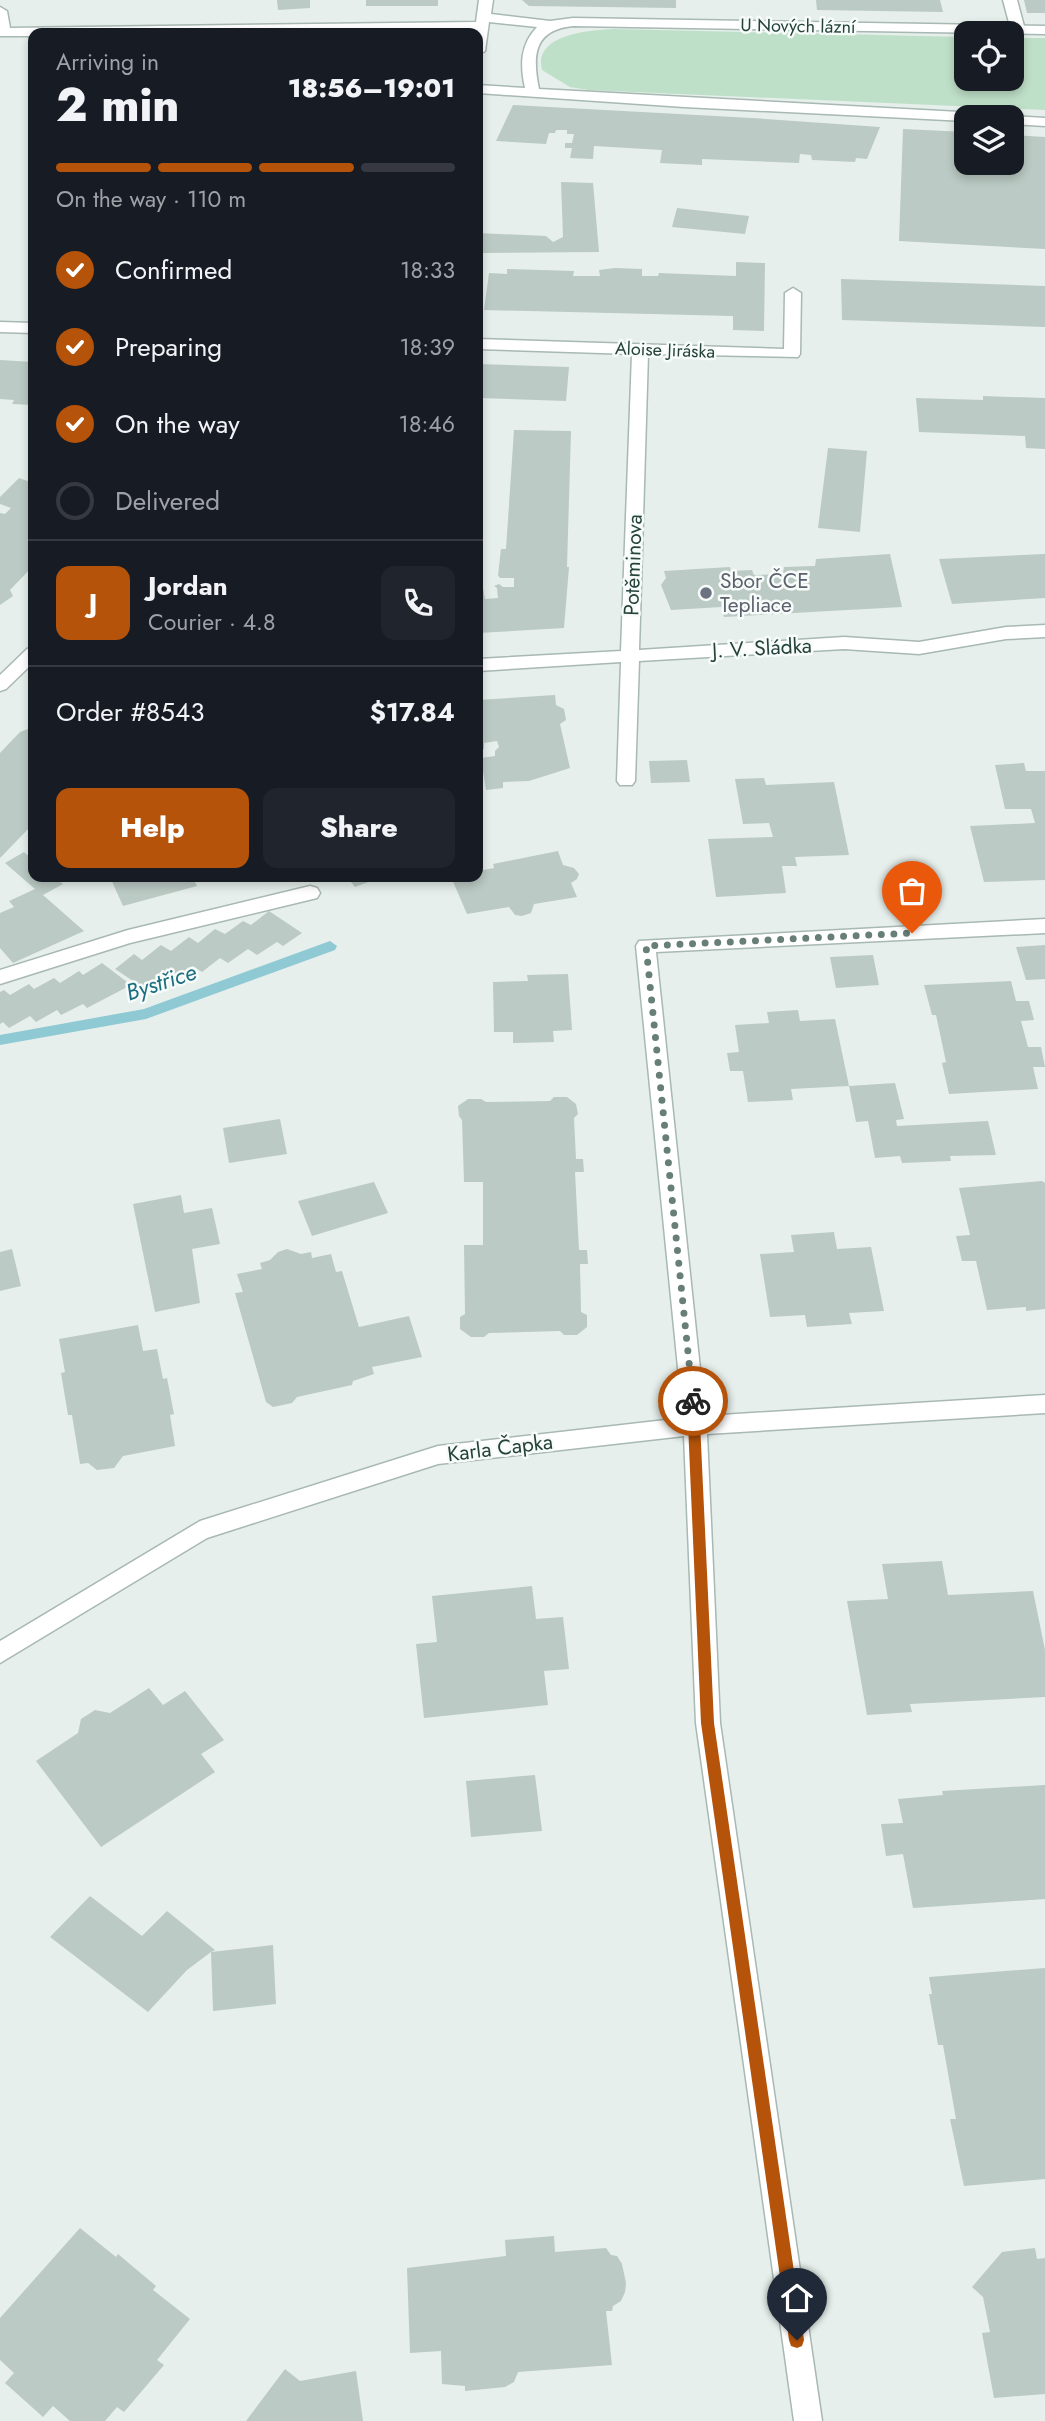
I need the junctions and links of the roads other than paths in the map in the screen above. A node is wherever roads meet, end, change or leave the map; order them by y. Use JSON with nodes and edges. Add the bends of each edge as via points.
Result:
{"nodes":[{"id":1,"x":486,"y":0,"type":"edge"},
{"id":2,"x":1010,"y":0,"type":"edge"},
{"id":3,"x":0,"y":11,"type":"edge"},
{"id":4,"x":1016,"y":21,"type":"edge"},
{"id":5,"x":484,"y":22,"type":"junction"},
{"id":6,"x":551,"y":25,"type":"junction"},
{"id":7,"x":195,"y":28,"type":"edge"},
{"id":8,"x":483,"y":28,"type":"edge"},
{"id":9,"x":954,"y":29,"type":"edge"},
{"id":10,"x":1024,"y":30,"type":"edge"},
{"id":11,"x":1045,"y":30,"type":"edge"},
{"id":12,"x":28,"y":31,"type":"edge"},
{"id":13,"x":2,"y":32,"type":"edge"},
{"id":14,"x":483,"y":89,"type":"edge"},
{"id":15,"x":533,"y":93,"type":"junction"},
{"id":16,"x":954,"y":116,"type":"edge"},
{"id":17,"x":1024,"y":121,"type":"edge"},
{"id":18,"x":1045,"y":122,"type":"edge"},
{"id":19,"x":793,"y":293,"type":"dead end"},
{"id":20,"x":0,"y":327,"type":"edge"},
{"id":21,"x":28,"y":328,"type":"edge"},
{"id":22,"x":483,"y":344,"type":"edge"},
{"id":23,"x":640,"y":349,"type":"junction"},
{"id":24,"x":1045,"y":631,"type":"edge"},
{"id":25,"x":629,"y":656,"type":"junction"},
{"id":26,"x":483,"y":664,"type":"edge"},
{"id":27,"x":24,"y":673,"type":"edge"},
{"id":28,"x":0,"y":685,"type":"edge"},
{"id":29,"x":626,"y":781,"type":"dead end"},
{"id":30,"x":310,"y":893,"type":"dead end"},
{"id":31,"x":1045,"y":926,"type":"edge"},
{"id":32,"x":0,"y":977,"type":"edge"},
{"id":33,"x":1045,"y":1404,"type":"edge"},
{"id":34,"x":695,"y":1426,"type":"junction"},
{"id":35,"x":0,"y":1653,"type":"edge"},
{"id":36,"x":808,"y":2421,"type":"edge"}],
"edges":[{"from":1,"to":5,"type":"street"},
{"from":2,"to":4,"type":"street"},
{"from":3,"to":13,"type":"street"},
{"from":5,"to":6,"type":"street","name":"U Nových lázní"},
{"from":5,"to":7,"type":"street","name":"U Nových lázní"},
{"from":5,"to":8,"type":"street"},
{"from":6,"to":9,"type":"street","name":"U Nových lázní"},
{"from":6,"to":15,"type":"street","via":[[532,41],[527,67]]},
{"from":10,"to":11,"type":"street","name":"U Nových lázní"},
{"from":12,"to":13,"type":"street","name":"U Nových lázní"},
{"from":14,"to":15,"type":"street"},
{"from":15,"to":16,"type":"street"},
{"from":17,"to":18,"type":"street"},
{"from":19,"to":23,"type":"street","name":"Aloise Jiráska","via":[[792,354]]},
{"from":20,"to":21,"type":"street"},
{"from":22,"to":23,"type":"street","name":"Aloise Jiráska"},
{"from":23,"to":25,"type":"street","name":"Potěminova"},
{"from":24,"to":25,"type":"street","name":"J. V. Sládka","via":[[919,648],[844,643]]},
{"from":25,"to":26,"type":"street","name":"J. V. Sládka"},
{"from":25,"to":29,"type":"street","name":"Potěminova"},
{"from":27,"to":28,"type":"street"},
{"from":30,"to":32,"type":"street","via":[[128,937]]},
{"from":31,"to":34,"type":"street","via":[[646,946]]},
{"from":33,"to":34,"type":"street","name":"Karla Čapka"},
{"from":34,"to":35,"type":"street","name":"Karla Čapka","via":[[438,1455],[200,1531]]},
{"from":34,"to":36,"type":"street","via":[[708,1723]]}]}
